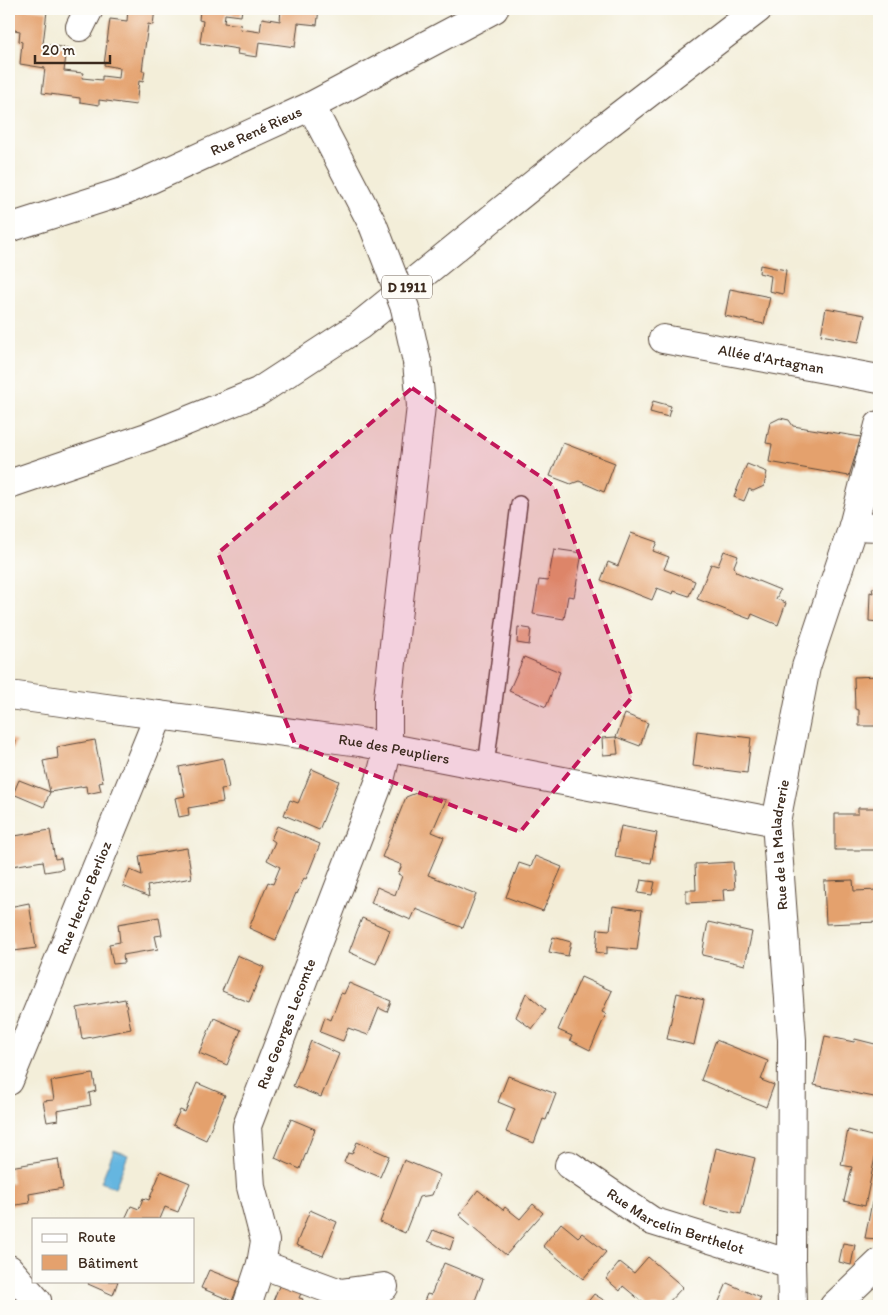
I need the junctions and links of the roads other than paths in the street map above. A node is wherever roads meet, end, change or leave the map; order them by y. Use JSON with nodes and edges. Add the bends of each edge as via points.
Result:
{"nodes":[{"id":1,"x":494,"y":9,"type":"edge"},
{"id":2,"x":758,"y":9,"type":"edge"},
{"id":3,"x":311,"y":106,"type":"junction"},
{"id":4,"x":9,"y":228,"type":"edge"},
{"id":5,"x":663,"y":339,"type":"dead end"},
{"id":6,"x":879,"y":379,"type":"edge"},
{"id":7,"x":879,"y":425,"type":"edge"},
{"id":8,"x":9,"y":484,"type":"edge"},
{"id":9,"x":519,"y":504,"type":"dead end"},
{"id":10,"x":866,"y":526,"type":"edge"},
{"id":11,"x":9,"y":695,"type":"edge"},
{"id":12,"x":159,"y":715,"type":"junction"},
{"id":13,"x":388,"y":748,"type":"junction"},
{"id":14,"x":486,"y":766,"type":"junction"},
{"id":15,"x":776,"y":822,"type":"junction"},
{"id":16,"x":9,"y":1081,"type":"edge"},
{"id":17,"x":569,"y":1165,"type":"dead end"},
{"id":18,"x":790,"y":1260,"type":"junction"},
{"id":19,"x":879,"y":1263,"type":"edge"},
{"id":20,"x":261,"y":1264,"type":"junction"},
{"id":21,"x":9,"y":1269,"type":"edge"},
{"id":22,"x":384,"y":1287,"type":"dead end"},
{"id":23,"x":35,"y":1306,"type":"edge"},
{"id":24,"x":247,"y":1306,"type":"edge"},
{"id":25,"x":792,"y":1306,"type":"edge"},
{"id":26,"x":834,"y":1306,"type":"edge"}],
"edges":[{"from":1,"to":3,"type":"street","name":"Rue René Rieus"},
{"from":2,"to":8,"type":"street","number":"D 1911","via":[[607,125],[360,326],[258,392],[147,437]]},
{"from":3,"to":4,"type":"street","name":"Rue René Rieus","via":[[124,191]]},
{"from":3,"to":13,"type":"street","name":"Rue Georges Lecomte","bridge":true,"via":[[373,225],[405,308],[417,362],[421,406],[388,698]]},
{"from":5,"to":6,"type":"street","name":"Allée d'Artagnan"},
{"from":7,"to":10,"type":"street","name":"Rue de la Maladrerie"},
{"from":9,"to":14,"type":"lane"},
{"from":10,"to":15,"type":"street","name":"Rue de la Maladrerie","via":[[806,667]]},
{"from":11,"to":12,"type":"street","name":"Rue des Peupliers"},
{"from":12,"to":13,"type":"street","name":"Rue des Peupliers"},
{"from":12,"to":16,"type":"street","name":"Rue Hector Berlioz"},
{"from":13,"to":14,"type":"street","name":"Rue des Peupliers"},
{"from":13,"to":20,"type":"street","name":"Rue Georges Lecomte","via":[[380,780],[247,1126],[251,1187],[265,1241]]},
{"from":14,"to":15,"type":"street","name":"Rue des Peupliers"},
{"from":15,"to":18,"type":"street","name":"Rue de la Maladrerie","via":[[792,1040]]},
{"from":17,"to":18,"type":"street","name":"Rue Marcelin Berthelot","via":[[652,1221]]},
{"from":18,"to":25,"type":"street","name":"Rue de la Maladrerie"},
{"from":19,"to":26,"type":"street"},
{"from":20,"to":22,"type":"street","via":[[340,1293]]},
{"from":20,"to":24,"type":"street","name":"Rue Georges Lecomte"},
{"from":21,"to":23,"type":"street","via":[[37,1301]]}]}
